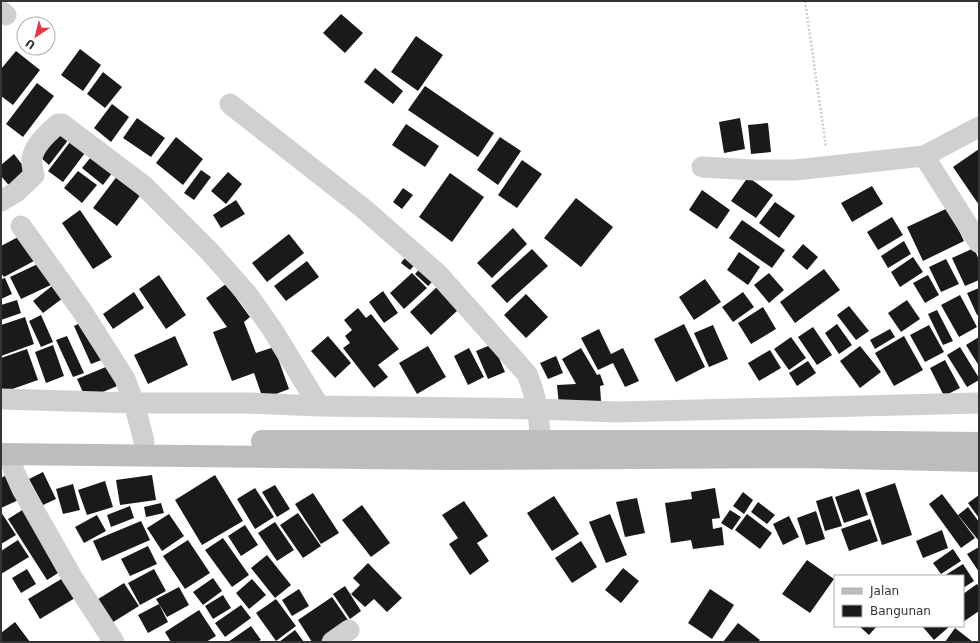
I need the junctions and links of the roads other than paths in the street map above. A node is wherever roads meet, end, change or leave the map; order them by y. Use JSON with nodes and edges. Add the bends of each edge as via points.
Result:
{"nodes":[{"id":1,"x":230,"y":104,"type":"dead end"},
{"id":2,"x":979,"y":127,"type":"edge"},
{"id":3,"x":924,"y":156,"type":"junction"},
{"id":4,"x":702,"y":167,"type":"dead end"},
{"id":5,"x":1,"y":201,"type":"edge"},
{"id":6,"x":21,"y":226,"type":"dead end"},
{"id":7,"x":979,"y":243,"type":"edge"},
{"id":8,"x":1,"y":399,"type":"edge"},
{"id":9,"x":979,"y":404,"type":"edge"},
{"id":10,"x":319,"y":406,"type":"junction"},
{"id":11,"x":138,"y":421,"type":"junction"},
{"id":12,"x":539,"y":424,"type":"junction"},
{"id":13,"x":979,"y":443,"type":"edge"},
{"id":14,"x":202,"y":448,"type":"junction"},
{"id":15,"x":667,"y":449,"type":"junction"},
{"id":16,"x":802,"y":449,"type":"junction"},
{"id":17,"x":7,"y":456,"type":"edge"},
{"id":18,"x":979,"y":461,"type":"edge"},
{"id":19,"x":350,"y":630,"type":"dead end"},
{"id":20,"x":114,"y":642,"type":"edge"},
{"id":21,"x":332,"y":642,"type":"edge"}],
"edges":[{"from":1,"to":12,"type":"street","via":[[364,209],[438,274],[527,374],[532,384]]},
{"from":2,"to":3,"type":"street"},
{"from":3,"to":4,"type":"street","via":[[795,170]]},
{"from":3,"to":7,"type":"street"},
{"from":5,"to":10,"type":"street","via":[[16,192],[34,175],[32,159],[36,149],[44,137],[58,124],[62,124],[144,186],[210,252],[248,295],[296,366]]},
{"from":6,"to":11,"type":"street","via":[[108,350],[125,379]]},
{"from":8,"to":11,"type":"street"},
{"from":9,"to":12,"type":"street","via":[[616,412]]},
{"from":10,"to":11,"type":"street","via":[[247,403]]},
{"from":10,"to":12,"type":"street"},
{"from":11,"to":14,"type":"main road"},
{"from":11,"to":17,"type":"main road","via":[[117,440]]},
{"from":12,"to":14,"type":"main road"},
{"from":12,"to":15,"type":"main road"},
{"from":13,"to":16,"type":"main road"},
{"from":14,"to":15,"type":"main road","via":[[451,459]]},
{"from":14,"to":17,"type":"main road"},
{"from":15,"to":16,"type":"main road"},
{"from":16,"to":18,"type":"main road"},
{"from":17,"to":20,"type":"street","via":[[22,489],[72,577]]},
{"from":19,"to":21,"type":"street"}]}
